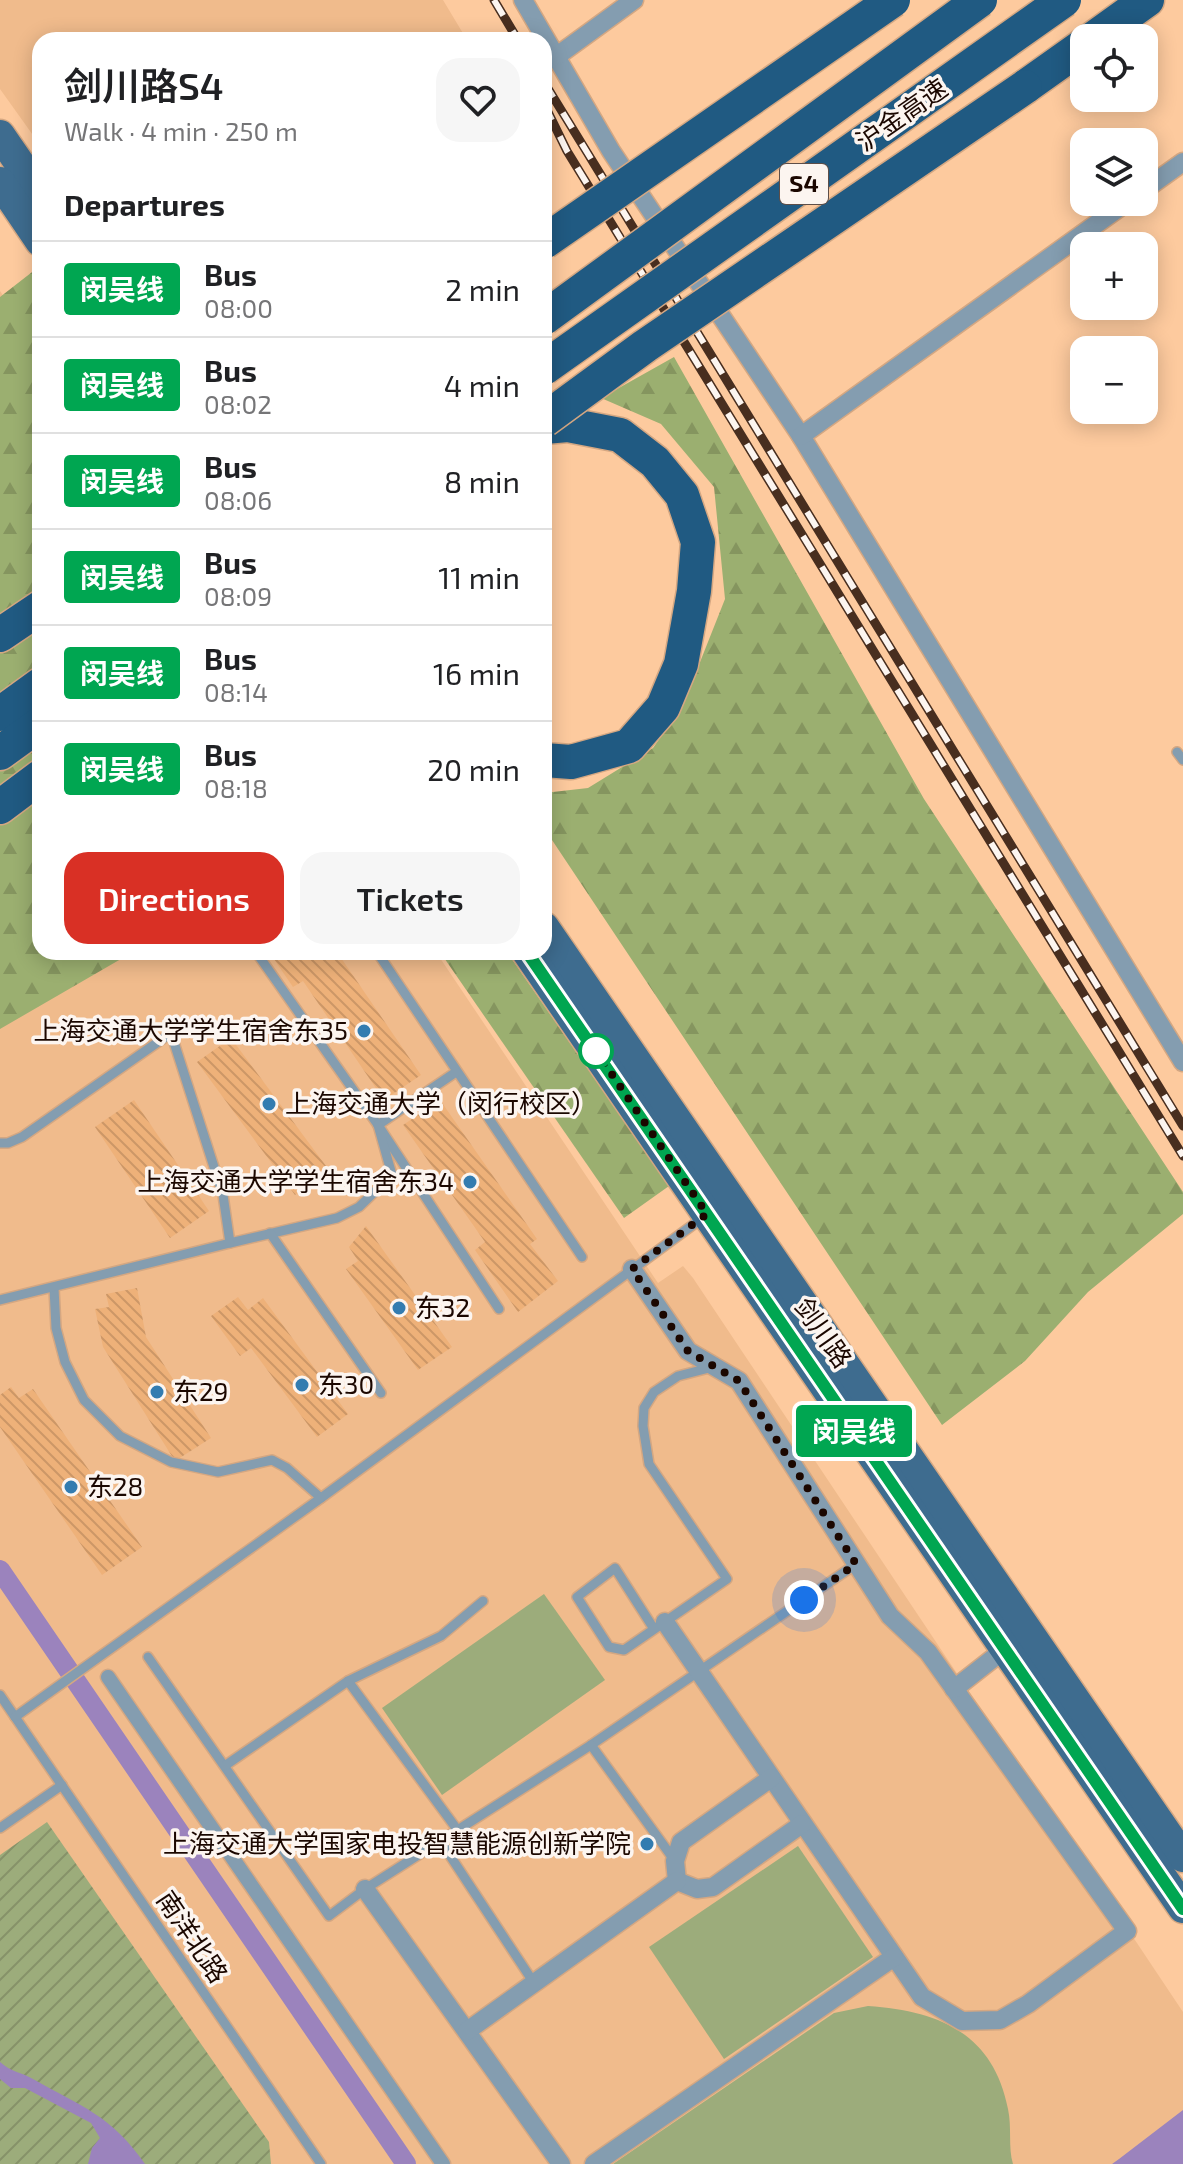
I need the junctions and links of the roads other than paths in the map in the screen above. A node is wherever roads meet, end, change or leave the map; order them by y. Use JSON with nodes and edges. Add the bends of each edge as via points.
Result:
{"nodes":[{"id":1,"x":523,"y":0,"type":"edge"},
{"id":2,"x":634,"y":0,"type":"edge"},
{"id":3,"x":893,"y":0,"type":"edge"},
{"id":4,"x":980,"y":0,"type":"edge"},
{"id":5,"x":1064,"y":0,"type":"edge"},
{"id":6,"x":1147,"y":0,"type":"edge"},
{"id":7,"x":1114,"y":24,"type":"edge"},
{"id":8,"x":542,"y":32,"type":"edge"},
{"id":9,"x":552,"y":48,"type":"edge"},
{"id":10,"x":1070,"y":55,"type":"edge"},
{"id":11,"x":557,"y":56,"type":"junction"},
{"id":12,"x":0,"y":135,"type":"edge"},
{"id":13,"x":1183,"y":162,"type":"edge"},
{"id":14,"x":1158,"y":180,"type":"edge"},
{"id":15,"x":32,"y":181,"type":"edge"},
{"id":16,"x":0,"y":182,"type":"edge"},
{"id":17,"x":1107,"y":216,"type":"edge"},
{"id":18,"x":32,"y":229,"type":"edge"},
{"id":19,"x":552,"y":236,"type":"edge"},
{"id":20,"x":552,"y":312,"type":"edge"},
{"id":21,"x":552,"y":362,"type":"edge"},
{"id":22,"x":552,"y":414,"type":"edge"},
{"id":23,"x":552,"y":426,"type":"edge"},
{"id":24,"x":801,"y":436,"type":"junction"},
{"id":25,"x":32,"y":613,"type":"edge"},
{"id":26,"x":0,"y":635,"type":"edge"},
{"id":27,"x":32,"y":691,"type":"edge"},
{"id":28,"x":0,"y":714,"type":"edge"},
{"id":29,"x":32,"y":730,"type":"edge"},
{"id":30,"x":0,"y":753,"type":"edge"},
{"id":31,"x":552,"y":761,"type":"edge"},
{"id":32,"x":32,"y":783,"type":"edge"},
{"id":33,"x":0,"y":807,"type":"edge"},
{"id":34,"x":552,"y":940,"type":"edge"},
{"id":35,"x":262,"y":960,"type":"edge"},
{"id":36,"x":382,"y":960,"type":"edge"},
{"id":37,"x":533,"y":960,"type":"edge"},
{"id":38,"x":1183,"y":1062,"type":"edge"},
{"id":39,"x":456,"y":1072,"type":"junction"},
{"id":40,"x":378,"y":1125,"type":"junction"},
{"id":41,"x":0,"y":1143,"type":"edge"},
{"id":42,"x":718,"y":1206,"type":"junction"},
{"id":43,"x":270,"y":1233,"type":"junction"},
{"id":44,"x":230,"y":1243,"type":"junction"},
{"id":45,"x":582,"y":1257,"type":"dead end"},
{"id":46,"x":632,"y":1269,"type":"junction"},
{"id":47,"x":54,"y":1288,"type":"junction"},
{"id":48,"x":0,"y":1300,"type":"edge"},
{"id":49,"x":499,"y":1309,"type":"dead end"},
{"id":50,"x":714,"y":1367,"type":"junction"},
{"id":51,"x":381,"y":1393,"type":"dead end"},
{"id":52,"x":321,"y":1498,"type":"junction"},
{"id":53,"x":856,"y":1564,"type":"junction"},
{"id":54,"x":483,"y":1601,"type":"dead end"},
{"id":55,"x":659,"y":1626,"type":"junction"},
{"id":56,"x":1005,"y":1649,"type":"junction"},
{"id":57,"x":148,"y":1657,"type":"dead end"},
{"id":58,"x":699,"y":1673,"type":"junction"},
{"id":59,"x":108,"y":1677,"type":"dead end"},
{"id":60,"x":348,"y":1681,"type":"junction"},
{"id":61,"x":954,"y":1689,"type":"junction"},
{"id":62,"x":0,"y":1695,"type":"edge"},
{"id":63,"x":15,"y":1717,"type":"junction"},
{"id":64,"x":591,"y":1745,"type":"junction"},
{"id":65,"x":226,"y":1765,"type":"junction"},
{"id":66,"x":771,"y":1778,"type":"junction"},
{"id":67,"x":62,"y":1785,"type":"junction"},
{"id":68,"x":802,"y":1824,"type":"junction"},
{"id":69,"x":0,"y":1828,"type":"edge"},
{"id":70,"x":459,"y":1832,"type":"junction"},
{"id":71,"x":441,"y":1842,"type":"junction"},
{"id":72,"x":1183,"y":1857,"type":"edge"},
{"id":73,"x":675,"y":1861,"type":"junction"},
{"id":74,"x":677,"y":1881,"type":"junction"},
{"id":75,"x":365,"y":1889,"type":"junction"},
{"id":76,"x":1183,"y":1908,"type":"edge"},
{"id":77,"x":894,"y":1957,"type":"junction"},
{"id":78,"x":534,"y":1983,"type":"junction"},
{"id":79,"x":467,"y":2031,"type":"junction"},
{"id":80,"x":321,"y":2164,"type":"edge"},
{"id":81,"x":443,"y":2164,"type":"edge"},
{"id":82,"x":561,"y":2164,"type":"edge"},
{"id":83,"x":594,"y":2164,"type":"edge"}],
"edges":[{"from":1,"to":8,"type":"street"},
{"from":2,"to":11,"type":"street"},
{"from":3,"to":19,"type":"highway","bridge":true},
{"from":4,"to":20,"type":"highway","name":"沪金高速","number":"S4","bridge":true},
{"from":5,"to":21,"type":"highway","name":"沪金高速","number":"S4","bridge":true},
{"from":6,"to":7,"type":"highway"},
{"from":9,"to":11,"type":"street"},
{"from":10,"to":22,"type":"highway","bridge":true},
{"from":11,"to":24,"type":"street","via":[[611,151]]},
{"from":12,"to":15,"type":"main road"},
{"from":13,"to":14,"type":"street"},
{"from":16,"to":18,"type":"main road"},
{"from":17,"to":24,"type":"street"},
{"from":23,"to":31,"type":"highway","via":[[620,435],[655,462],[682,495],[698,542],[681,664],[663,707],[629,746],[571,762]]},
{"from":24,"to":38,"type":"street"},
{"from":25,"to":26,"type":"highway"},
{"from":27,"to":28,"type":"highway"},
{"from":29,"to":30,"type":"highway"},
{"from":32,"to":33,"type":"highway"},
{"from":34,"to":42,"type":"main road","name":"剑川路"},
{"from":35,"to":40,"type":"lane"},
{"from":36,"to":39,"type":"lane"},
{"from":37,"to":42,"type":"main road","name":"剑川路"},
{"from":39,"to":40,"type":"lane"},
{"from":39,"to":45,"type":"lane"},
{"from":40,"to":43,"type":"lane","via":[[392,1175],[359,1207],[337,1218]]},
{"from":40,"to":49,"type":"lane"},
{"from":41,"to":44,"type":"lane","via":[[22,1137],[171,1033],[223,1195]]},
{"from":42,"to":46,"type":"lane"},
{"from":42,"to":56,"type":"main road","name":"剑川路"},
{"from":42,"to":72,"type":"main road","name":"剑川路"},
{"from":43,"to":44,"type":"lane"},
{"from":43,"to":51,"type":"lane"},
{"from":44,"to":47,"type":"lane"},
{"from":46,"to":50,"type":"street","via":[[688,1351]]},
{"from":46,"to":52,"type":"lane"},
{"from":47,"to":48,"type":"lane"},
{"from":47,"to":52,"type":"lane","via":[[65,1362],[84,1400],[120,1436],[171,1462],[218,1472],[272,1460]]},
{"from":50,"to":53,"type":"street","via":[[739,1381]]},
{"from":50,"to":55,"type":"lane","via":[[678,1376],[654,1392],[644,1408],[649,1464],[727,1579]]},
{"from":52,"to":63,"type":"lane"},
{"from":53,"to":58,"type":"lane"},
{"from":53,"to":61,"type":"street","via":[[890,1616],[928,1652]]},
{"from":54,"to":60,"type":"lane","via":[[441,1636]]},
{"from":55,"to":55,"type":"lane","via":[[615,1568],[577,1597],[609,1647],[624,1650]]},
{"from":55,"to":58,"type":"street"},
{"from":56,"to":61,"type":"street"},
{"from":56,"to":76,"type":"main road","name":"剑川路"},
{"from":57,"to":65,"type":"lane"},
{"from":58,"to":64,"type":"lane"},
{"from":58,"to":66,"type":"street"},
{"from":59,"to":81,"type":"street"},
{"from":60,"to":65,"type":"lane"},
{"from":60,"to":70,"type":"lane"},
{"from":61,"to":77,"type":"street","via":[[1127,1931],[1000,2020],[962,2021],[922,1997]]},
{"from":62,"to":63,"type":"lane","name":"南洋北路"},
{"from":63,"to":67,"type":"lane","name":"南洋北路"},
{"from":64,"to":70,"type":"lane"},
{"from":64,"to":73,"type":"lane"},
{"from":65,"to":75,"type":"lane","via":[[329,1916]]},
{"from":66,"to":68,"type":"street"},
{"from":66,"to":73,"type":"street","via":[[681,1842]]},
{"from":67,"to":69,"type":"lane"},
{"from":67,"to":80,"type":"lane","name":"南洋北路"},
{"from":68,"to":74,"type":"street","via":[[713,1887],[697,1889]]},
{"from":68,"to":77,"type":"street"},
{"from":70,"to":71,"type":"lane"},
{"from":71,"to":75,"type":"lane"},
{"from":71,"to":78,"type":"lane"},
{"from":73,"to":74,"type":"street"},
{"from":74,"to":78,"type":"street"},
{"from":75,"to":79,"type":"street"},
{"from":77,"to":83,"type":"street"},
{"from":78,"to":79,"type":"street"},
{"from":79,"to":82,"type":"street"}]}
